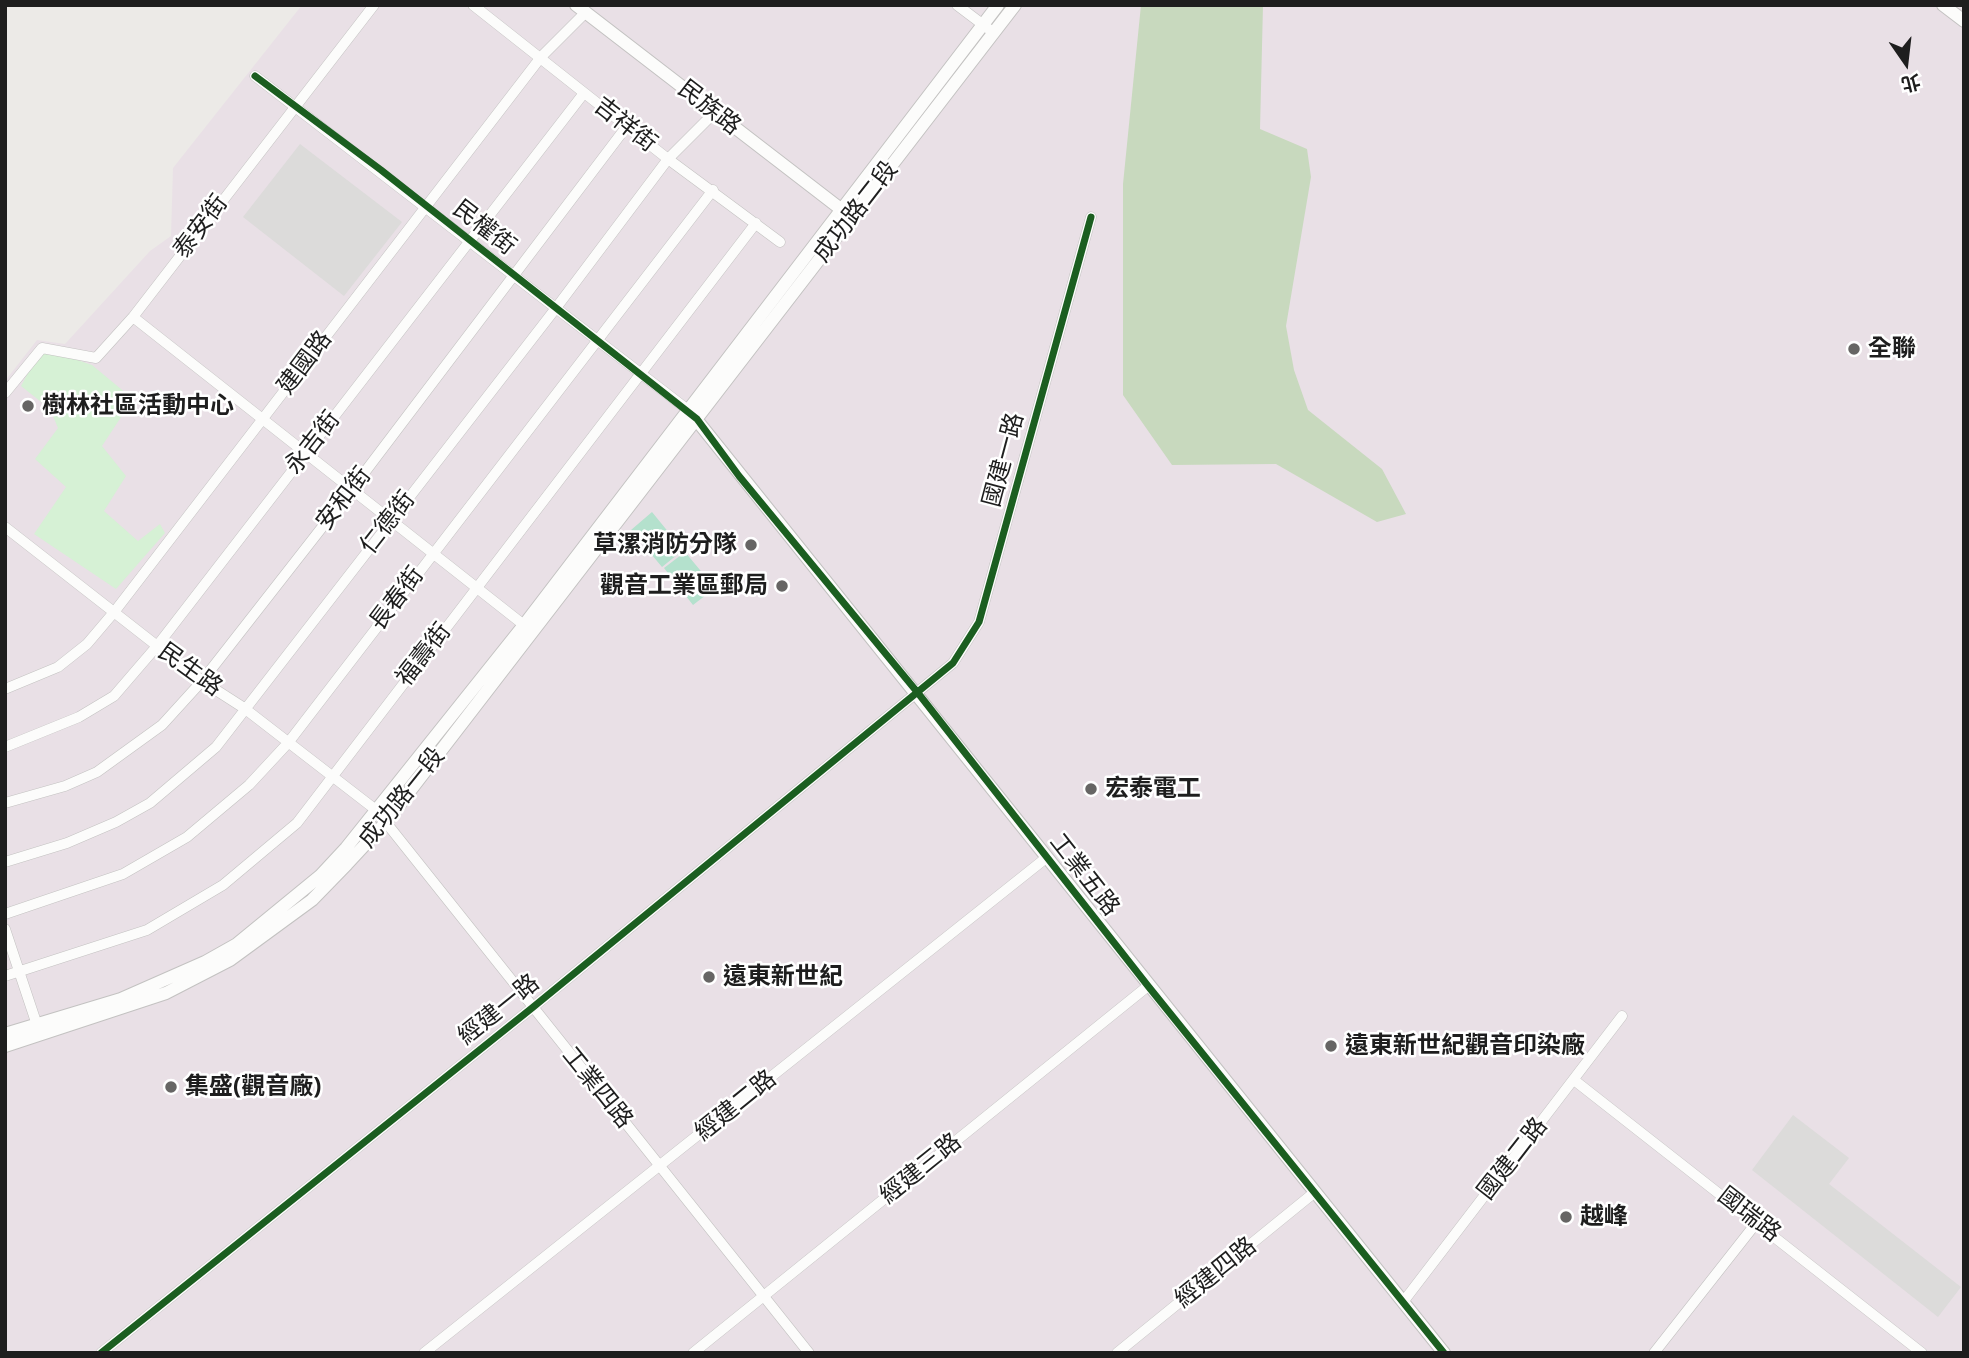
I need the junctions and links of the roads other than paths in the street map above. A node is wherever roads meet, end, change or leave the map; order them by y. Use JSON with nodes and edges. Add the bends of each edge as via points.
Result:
{"nodes":[{"id":1,"x":374,"y":5,"type":"edge"},
{"id":2,"x":473,"y":5,"type":"edge"},
{"id":3,"x":957,"y":5,"type":"edge"},
{"id":4,"x":998,"y":5,"type":"edge"},
{"id":5,"x":1015,"y":5,"type":"edge"},
{"id":6,"x":1943,"y":5,"type":"edge"},
{"id":7,"x":581,"y":9,"type":"edge"},
{"id":8,"x":1964,"y":21,"type":"edge"},
{"id":9,"x":988,"y":29,"type":"junction"},
{"id":10,"x":541,"y":57,"type":"junction"},
{"id":11,"x":255,"y":75,"type":"dead end"},
{"id":12,"x":584,"y":93,"type":"junction"},
{"id":13,"x":295,"y":106,"type":"junction"},
{"id":14,"x":715,"y":112,"type":"junction"},
{"id":15,"x":627,"y":126,"type":"junction"},
{"id":16,"x":667,"y":159,"type":"junction"},
{"id":17,"x":713,"y":190,"type":"junction"},
{"id":18,"x":425,"y":206,"type":"junction"},
{"id":19,"x":842,"y":210,"type":"junction"},
{"id":20,"x":1091,"y":217,"type":"dead end"},
{"id":21,"x":756,"y":223,"type":"junction"},
{"id":22,"x":849,"y":223,"type":"junction"},
{"id":23,"x":469,"y":242,"type":"junction"},
{"id":24,"x":780,"y":242,"type":"dead end"},
{"id":25,"x":513,"y":275,"type":"junction"},
{"id":26,"x":556,"y":308,"type":"junction"},
{"id":27,"x":133,"y":317,"type":"junction"},
{"id":28,"x":597,"y":341,"type":"junction"},
{"id":29,"x":641,"y":374,"type":"junction"},
{"id":30,"x":5,"y":393,"type":"edge"},
{"id":31,"x":693,"y":415,"type":"junction"},
{"id":32,"x":262,"y":421,"type":"junction"},
{"id":33,"x":305,"y":454,"type":"junction"},
{"id":34,"x":352,"y":489,"type":"junction"},
{"id":35,"x":390,"y":521,"type":"junction"},
{"id":36,"x":5,"y":527,"type":"edge"},
{"id":37,"x":432,"y":552,"type":"junction"},
{"id":38,"x":476,"y":587,"type":"junction"},
{"id":39,"x":115,"y":611,"type":"junction"},
{"id":40,"x":528,"y":628,"type":"junction"},
{"id":41,"x":157,"y":646,"type":"junction"},
{"id":42,"x":202,"y":681,"type":"junction"},
{"id":43,"x":5,"y":689,"type":"edge"},
{"id":44,"x":918,"y":694,"type":"junction"},
{"id":45,"x":244,"y":708,"type":"junction"},
{"id":46,"x":288,"y":743,"type":"junction"},
{"id":47,"x":5,"y":747,"type":"edge"},
{"id":48,"x":330,"y":777,"type":"junction"},
{"id":49,"x":5,"y":803,"type":"edge"},
{"id":50,"x":376,"y":810,"type":"junction"},
{"id":51,"x":386,"y":821,"type":"junction"},
{"id":52,"x":1046,"y":858,"type":"junction"},
{"id":53,"x":5,"y":862,"type":"edge"},
{"id":54,"x":5,"y":914,"type":"edge"},
{"id":55,"x":5,"y":929,"type":"edge"},
{"id":56,"x":21,"y":972,"type":"junction"},
{"id":57,"x":5,"y":976,"type":"edge"},
{"id":58,"x":1148,"y":986,"type":"junction"},
{"id":59,"x":532,"y":1008,"type":"junction"},
{"id":60,"x":1622,"y":1016,"type":"dead end"},
{"id":61,"x":38,"y":1029,"type":"junction"},
{"id":62,"x":5,"y":1034,"type":"edge"},
{"id":63,"x":5,"y":1046,"type":"edge"},
{"id":64,"x":1574,"y":1080,"type":"junction"},
{"id":65,"x":661,"y":1166,"type":"junction"},
{"id":66,"x":1315,"y":1192,"type":"junction"},
{"id":67,"x":1758,"y":1222,"type":"junction"},
{"id":68,"x":764,"y":1296,"type":"junction"},
{"id":69,"x":1403,"y":1302,"type":"junction"},
{"id":70,"x":101,"y":1353,"type":"edge"},
{"id":71,"x":424,"y":1353,"type":"edge"},
{"id":72,"x":693,"y":1353,"type":"edge"},
{"id":73,"x":810,"y":1353,"type":"edge"},
{"id":74,"x":1117,"y":1353,"type":"edge"},
{"id":75,"x":1444,"y":1353,"type":"edge"},
{"id":76,"x":1654,"y":1353,"type":"edge"},
{"id":77,"x":1922,"y":1353,"type":"edge"}],
"edges":[{"from":1,"to":13,"type":"street","name":"泰安街"},
{"from":2,"to":10,"type":"street","name":"吉祥街"},
{"from":3,"to":9,"type":"street"},
{"from":4,"to":9,"type":"street","name":"成功路二段"},
{"from":5,"to":9,"type":"street","name":"成功路二段"},
{"from":6,"to":8,"type":"street"},
{"from":7,"to":10,"type":"street","name":"建國路"},
{"from":7,"to":14,"type":"street","name":"民族路"},
{"from":9,"to":19,"type":"street","name":"成功路二段"},
{"from":9,"to":22,"type":"street","name":"成功路二段"},
{"from":10,"to":12,"type":"street","name":"吉祥街"},
{"from":10,"to":18,"type":"street","name":"建國路"},
{"from":11,"to":13,"type":"street","name":"民權街"},
{"from":12,"to":15,"type":"street","name":"吉祥街"},
{"from":12,"to":23,"type":"street","name":"永吉街"},
{"from":13,"to":18,"type":"street","name":"民權街"},
{"from":13,"to":27,"type":"street","name":"泰安街"},
{"from":14,"to":16,"type":"street","name":"仁德街"},
{"from":14,"to":19,"type":"street","name":"民族路"},
{"from":15,"to":16,"type":"street","name":"吉祥街"},
{"from":15,"to":25,"type":"street","name":"安和街"},
{"from":16,"to":17,"type":"street","name":"吉祥街"},
{"from":16,"to":26,"type":"street","name":"仁德街"},
{"from":17,"to":21,"type":"street","name":"吉祥街"},
{"from":17,"to":28,"type":"street","name":"長春街"},
{"from":18,"to":23,"type":"street","name":"民權街"},
{"from":18,"to":32,"type":"street","name":"建國路"},
{"from":19,"to":22,"type":"street"},
{"from":19,"to":31,"type":"street","name":"成功路二段"},
{"from":20,"to":44,"type":"street","name":"國建一路","via":[[979,622],[953,663]]},
{"from":21,"to":24,"type":"street","name":"吉祥街"},
{"from":21,"to":29,"type":"street","name":"福壽街"},
{"from":22,"to":31,"type":"street","name":"成功路二段"},
{"from":23,"to":25,"type":"street","name":"民權街"},
{"from":23,"to":33,"type":"street","name":"永吉街"},
{"from":25,"to":26,"type":"street","name":"民權街"},
{"from":25,"to":34,"type":"street","name":"安和街"},
{"from":26,"to":28,"type":"street","name":"民權街"},
{"from":26,"to":35,"type":"street","name":"仁德街"},
{"from":27,"to":30,"type":"street","name":"泰安街","via":[[96,358],[42,348]]},
{"from":27,"to":32,"type":"street"},
{"from":28,"to":29,"type":"street","name":"民權街"},
{"from":28,"to":37,"type":"street","name":"長春街"},
{"from":29,"to":31,"type":"street","name":"民權街"},
{"from":29,"to":38,"type":"street","name":"福壽街"},
{"from":31,"to":40,"type":"street","name":"成功路一段"},
{"from":31,"to":44,"type":"street","name":"工業五路"},
{"from":32,"to":33,"type":"street"},
{"from":32,"to":39,"type":"street","name":"建國路"},
{"from":33,"to":34,"type":"street"},
{"from":33,"to":41,"type":"street","name":"永吉街"},
{"from":34,"to":35,"type":"street"},
{"from":34,"to":42,"type":"street","name":"安和街"},
{"from":35,"to":37,"type":"street"},
{"from":35,"to":45,"type":"street","name":"仁德街"},
{"from":36,"to":39,"type":"street","name":"民生路"},
{"from":37,"to":38,"type":"street"},
{"from":37,"to":46,"type":"street","name":"長春街"},
{"from":38,"to":40,"type":"street"},
{"from":38,"to":48,"type":"street","name":"福壽街"},
{"from":39,"to":41,"type":"street","name":"民生路"},
{"from":39,"to":43,"type":"street","name":"建國路","via":[[87,644],[58,667]]},
{"from":40,"to":50,"type":"street","name":"成功路一段"},
{"from":40,"to":51,"type":"street","name":"成功路一段"},
{"from":41,"to":42,"type":"street","name":"民生路"},
{"from":41,"to":47,"type":"street","name":"永吉街","via":[[114,696],[79,717]]},
{"from":42,"to":45,"type":"street","name":"民生路"},
{"from":42,"to":49,"type":"street","name":"安和街","via":[[162,725],[97,772]]},
{"from":44,"to":52,"type":"street","name":"工業五路"},
{"from":44,"to":59,"type":"street","name":"經建一路"},
{"from":45,"to":46,"type":"street","name":"民生路"},
{"from":45,"to":53,"type":"street","name":"仁德街","via":[[216,747],[150,803],[67,843]]},
{"from":46,"to":48,"type":"street","name":"民生路"},
{"from":46,"to":54,"type":"street","name":"長春街","via":[[218,813],[178,842],[123,874]]},
{"from":48,"to":50,"type":"street","name":"民生路"},
{"from":48,"to":56,"type":"street","name":"福壽街","via":[[297,823],[192,906],[147,930]]},
{"from":50,"to":51,"type":"street","name":"民生路"},
{"from":50,"to":61,"type":"street","name":"成功路一段","via":[[320,876],[237,944],[159,985]]},
{"from":51,"to":59,"type":"street","name":"工業四路"},
{"from":51,"to":61,"type":"street","name":"成功路一段","via":[[312,900],[230,960],[166,993]]},
{"from":52,"to":58,"type":"street","name":"工業五路"},
{"from":52,"to":65,"type":"street","name":"經建二路"},
{"from":55,"to":56,"type":"street"},
{"from":56,"to":57,"type":"street","name":"福壽街"},
{"from":56,"to":61,"type":"street"},
{"from":58,"to":66,"type":"street","name":"工業五路"},
{"from":58,"to":68,"type":"street","name":"經建三路"},
{"from":59,"to":65,"type":"street","name":"工業四路"},
{"from":59,"to":70,"type":"street","name":"經建一路"},
{"from":60,"to":64,"type":"street","name":"國建二路"},
{"from":61,"to":62,"type":"street","name":"成功路一段"},
{"from":61,"to":63,"type":"street","name":"成功路一段"},
{"from":64,"to":67,"type":"street","name":"國瑞路"},
{"from":64,"to":69,"type":"street","name":"國建二路"},
{"from":65,"to":68,"type":"street","name":"工業四路"},
{"from":65,"to":71,"type":"street","name":"經建二路"},
{"from":66,"to":69,"type":"street","name":"工業五路"},
{"from":66,"to":74,"type":"street","name":"經建四路"},
{"from":67,"to":76,"type":"street"},
{"from":67,"to":77,"type":"street","name":"國瑞路"},
{"from":68,"to":72,"type":"street","name":"經建三路"},
{"from":68,"to":73,"type":"street","name":"工業四路"},
{"from":69,"to":75,"type":"street","name":"工業五路"}]}
